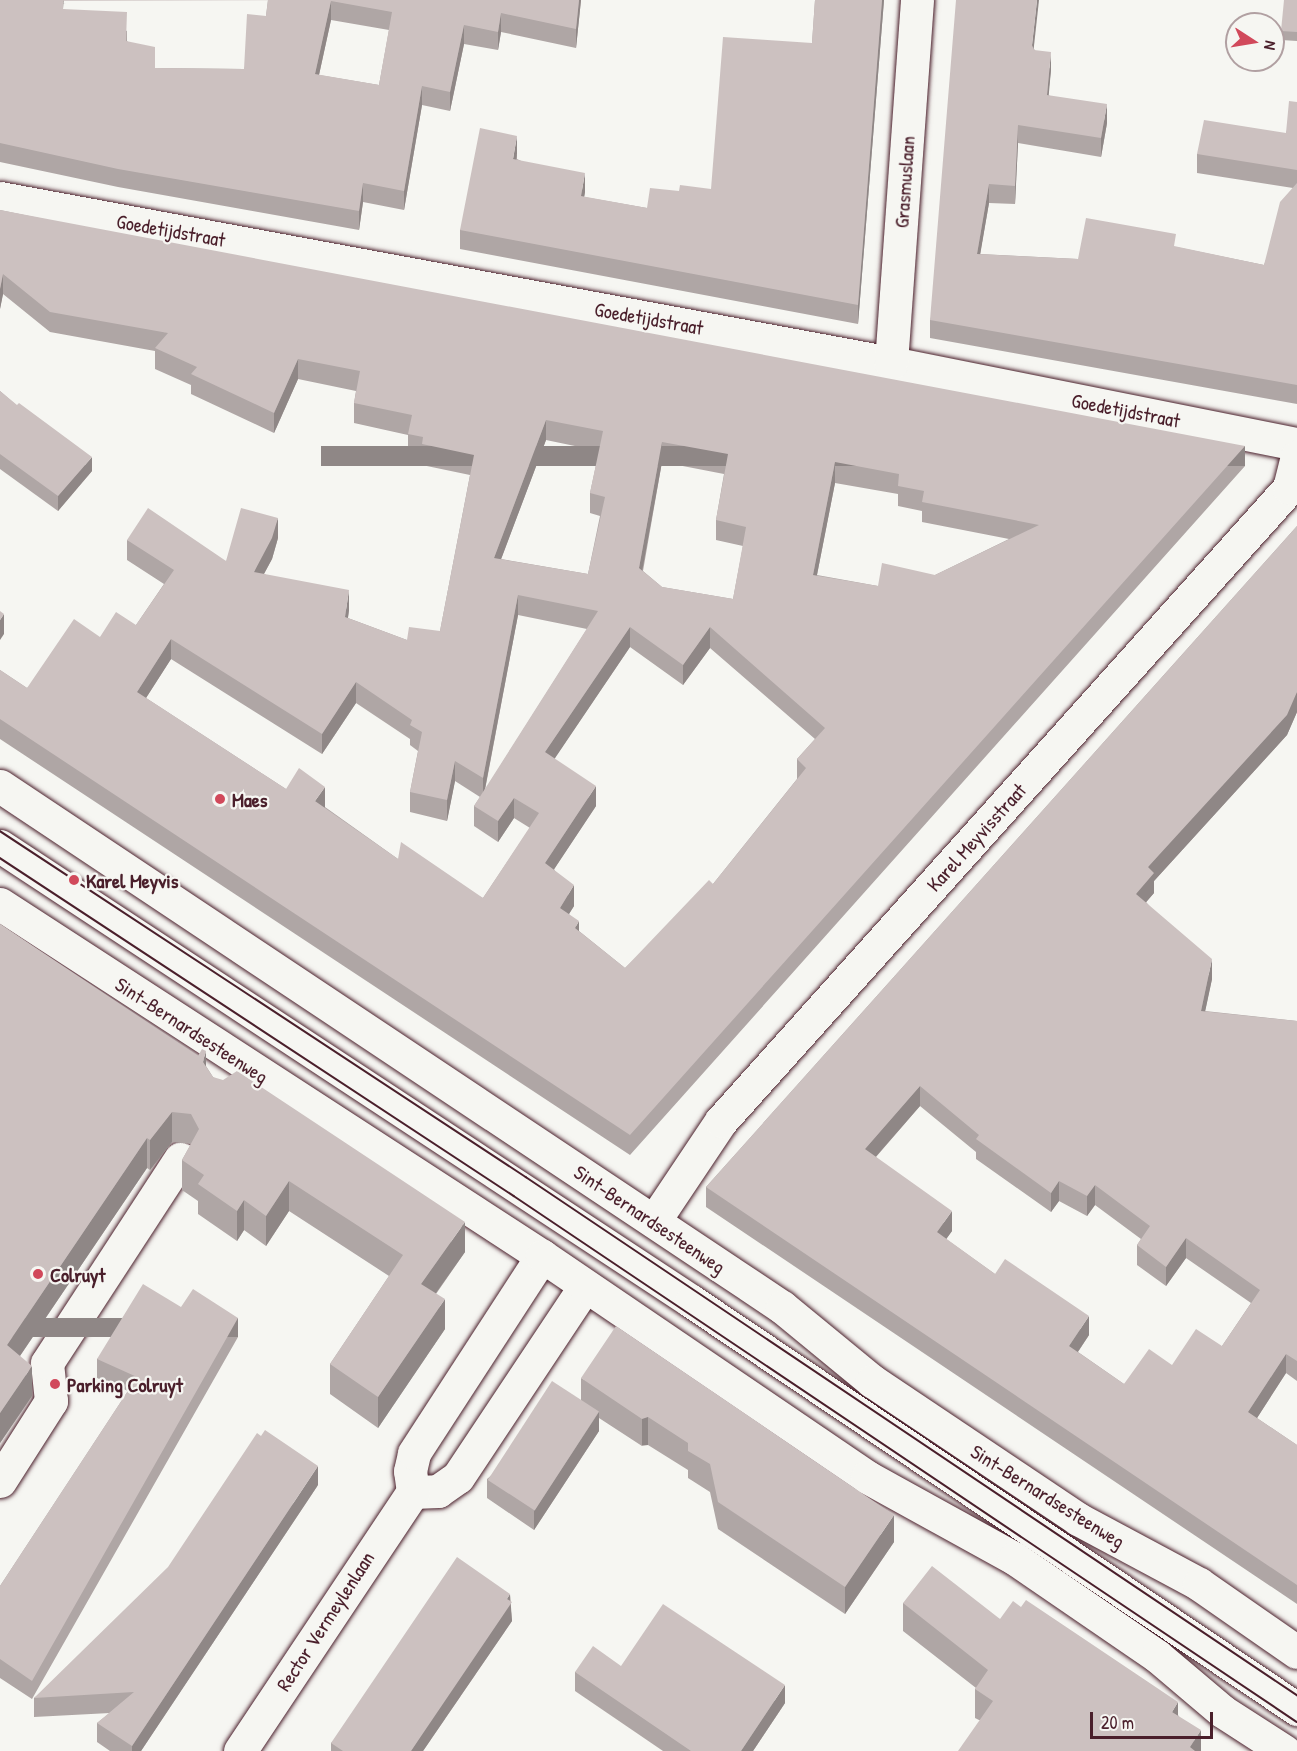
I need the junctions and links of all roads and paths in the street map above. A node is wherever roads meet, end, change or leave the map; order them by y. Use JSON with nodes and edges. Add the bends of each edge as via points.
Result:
{"nodes":[{"id":1,"x":917,"y":0,"type":"edge"},
{"id":2,"x":0,"y":198,"type":"edge"},
{"id":3,"x":891,"y":363,"type":"junction"},
{"id":4,"x":1297,"y":444,"type":"edge"},
{"id":5,"x":1297,"y":457,"type":"edge"},
{"id":6,"x":0,"y":786,"type":"edge"},
{"id":7,"x":0,"y":846,"type":"edge"},
{"id":8,"x":0,"y":904,"type":"edge"},
{"id":9,"x":238,"y":1060,"type":"junction"},
{"id":10,"x":222,"y":1091,"type":"edge"},
{"id":11,"x":180,"y":1159,"type":"edge"},
{"id":12,"x":654,"y":1221,"type":"junction"},
{"id":13,"x":542,"y":1256,"type":"junction"},
{"id":14,"x":585,"y":1286,"type":"junction"},
{"id":15,"x":481,"y":1349,"type":"junction"},
{"id":16,"x":526,"y":1376,"type":"junction"},
{"id":17,"x":0,"y":1480,"type":"edge"},
{"id":18,"x":413,"y":1492,"type":"junction"},
{"id":19,"x":1297,"y":1652,"type":"edge"},
{"id":20,"x":1297,"y":1709,"type":"edge"},
{"id":21,"x":240,"y":1751,"type":"edge"},
{"id":22,"x":1284,"y":1751,"type":"edge"}],
"edges":[{"from":1,"to":3,"type":"street","name":"Grasmuslaan"},
{"from":2,"to":3,"type":"street","name":"Goedetijdstraat"},
{"from":3,"to":4,"type":"street","name":"Goedetijdstraat"},
{"from":5,"to":12,"type":"street","name":"Karel Meyvisstraat","via":[[1289,488],[721,1121]]},
{"from":6,"to":12,"type":"street","name":"Sint-Bernardsesteenweg"},
{"from":7,"to":20,"type":"street","via":[[557,1212]]},
{"from":8,"to":9,"type":"street","name":"Sint-Bernardsesteenweg"},
{"from":9,"to":10,"type":"street"},
{"from":9,"to":13,"type":"street","name":"Sint-Bernardsesteenweg"},
{"from":11,"to":17,"type":"street","via":[[47,1363],[51,1401]]},
{"from":12,"to":19,"type":"street","name":"Sint-Bernardsesteenweg","via":[[782,1307],[872,1381],[1058,1506],[1109,1539],[1199,1584]]},
{"from":13,"to":14,"type":"street","name":"Sint-Bernardsesteenweg"},
{"from":13,"to":15,"type":"street"},
{"from":14,"to":16,"type":"street"},
{"from":14,"to":22,"type":"street","name":"Sint-Bernardsesteenweg","via":[[867,1477],[1014,1558],[1157,1656],[1222,1711]]},
{"from":15,"to":16,"type":"street"},
{"from":15,"to":18,"type":"street","via":[[414,1452],[410,1471]]},
{"from":16,"to":18,"type":"street","via":[[458,1477],[438,1491]]},
{"from":18,"to":21,"type":"street","name":"Rector Vermeylenlaan"}]}
